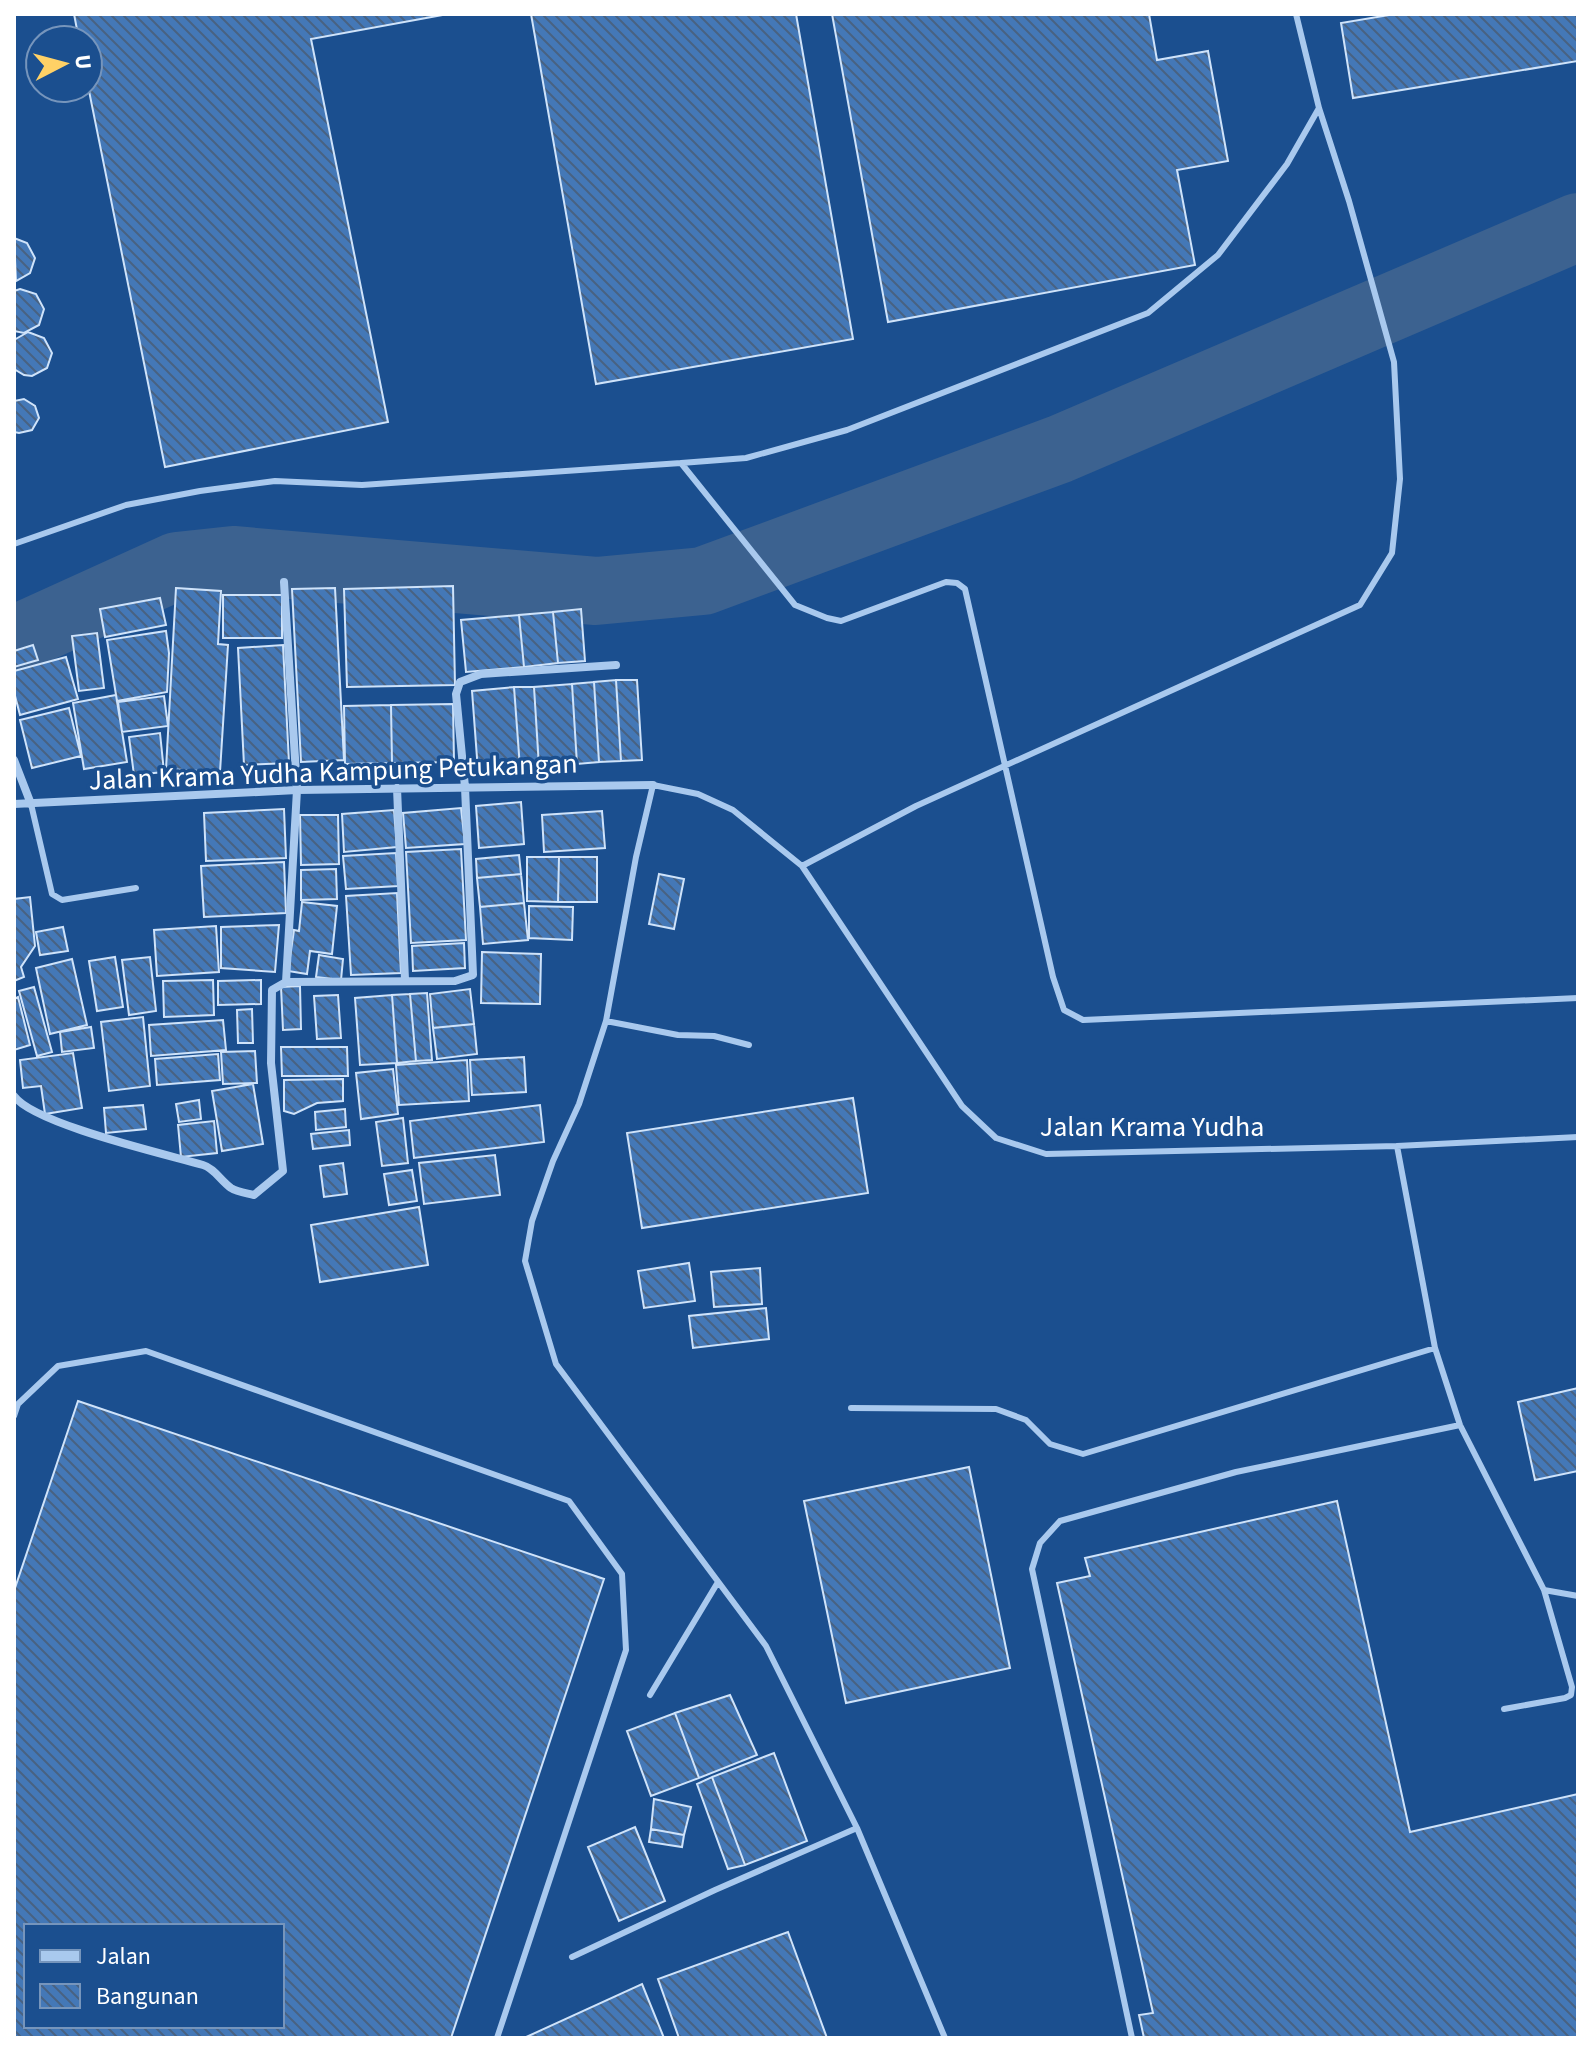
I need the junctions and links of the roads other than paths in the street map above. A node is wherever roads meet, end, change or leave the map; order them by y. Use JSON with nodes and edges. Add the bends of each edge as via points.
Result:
{"nodes":[{"id":1,"x":1296,"y":14,"type":"edge"},
{"id":2,"x":1319,"y":108,"type":"junction"},
{"id":3,"x":681,"y":463,"type":"junction"},
{"id":4,"x":14,"y":544,"type":"edge"},
{"id":5,"x":284,"y":582,"type":"dead end"},
{"id":6,"x":616,"y":665,"type":"dead end"},
{"id":7,"x":14,"y":760,"type":"edge"},
{"id":8,"x":1005,"y":765,"type":"junction"},
{"id":9,"x":653,"y":785,"type":"junction"},
{"id":10,"x":465,"y":787,"type":"junction"},
{"id":11,"x":397,"y":788,"type":"junction"},
{"id":12,"x":297,"y":790,"type":"junction"},
{"id":13,"x":14,"y":804,"type":"edge"},
{"id":14,"x":31,"y":804,"type":"junction"},
{"id":15,"x":802,"y":866,"type":"junction"},
{"id":16,"x":136,"y":888,"type":"dead end"},
{"id":17,"x":405,"y":980,"type":"junction"},
{"id":18,"x":286,"y":982,"type":"junction"},
{"id":19,"x":1578,"y":998,"type":"edge"},
{"id":20,"x":606,"y":1021,"type":"junction"},
{"id":21,"x":749,"y":1045,"type":"dead end"},
{"id":22,"x":14,"y":1096,"type":"edge"},
{"id":23,"x":1578,"y":1137,"type":"edge"},
{"id":24,"x":1397,"y":1146,"type":"junction"},
{"id":25,"x":1435,"y":1348,"type":"junction"},
{"id":26,"x":851,"y":1408,"type":"dead end"},
{"id":27,"x":14,"y":1416,"type":"edge"},
{"id":28,"x":1460,"y":1425,"type":"junction"},
{"id":29,"x":718,"y":1582,"type":"junction"},
{"id":30,"x":1544,"y":1590,"type":"junction"},
{"id":31,"x":1578,"y":1596,"type":"edge"},
{"id":32,"x":650,"y":1695,"type":"dead end"},
{"id":33,"x":1504,"y":1709,"type":"dead end"},
{"id":34,"x":857,"y":1828,"type":"junction"},
{"id":35,"x":572,"y":1957,"type":"dead end"},
{"id":36,"x":497,"y":2038,"type":"edge"},
{"id":37,"x":945,"y":2038,"type":"edge"},
{"id":38,"x":1132,"y":2038,"type":"edge"}],
"edges":[{"from":1,"to":2,"type":"lane"},
{"from":2,"to":3,"type":"lane","via":[[1287,164],[1218,255],[1148,313],[847,430],[746,458]]},
{"from":2,"to":8,"type":"lane","via":[[1394,362],[1400,479],[1392,553],[1360,605]]},
{"from":3,"to":4,"type":"lane","via":[[362,485],[275,481],[126,505]]},
{"from":3,"to":8,"type":"lane","via":[[795,605],[841,621],[946,582],[965,589]]},
{"from":5,"to":12,"type":"street"},
{"from":6,"to":10,"type":"street","via":[[481,674],[460,682],[456,694]]},
{"from":7,"to":14,"type":"street"},
{"from":8,"to":15,"type":"lane"},
{"from":8,"to":19,"type":"lane","via":[[1053,977],[1064,1010],[1083,1020]]},
{"from":9,"to":10,"type":"street","name":"Jalan Krama Yudha Kampung Petukangan"},
{"from":9,"to":15,"type":"lane","name":"Jalan Krama Yudha","via":[[698,794],[733,810]]},
{"from":9,"to":20,"type":"lane"},
{"from":10,"to":11,"type":"street","name":"Jalan Krama Yudha Kampung Petukangan"},
{"from":10,"to":17,"type":"street","via":[[473,975],[455,981]]},
{"from":11,"to":12,"type":"street","name":"Jalan Krama Yudha Kampung Petukangan"},
{"from":11,"to":17,"type":"street"},
{"from":12,"to":14,"type":"street","name":"Jalan Krama Yudha Kampung Petukangan"},
{"from":12,"to":18,"type":"street"},
{"from":13,"to":14,"type":"street","name":"Jalan Krama Yudha Kampung Petukangan"},
{"from":14,"to":16,"type":"lane","via":[[52,894],[62,900]]},
{"from":15,"to":24,"type":"lane","name":"Jalan Krama Yudha","via":[[962,1106],[996,1138],[1046,1154]]},
{"from":17,"to":18,"type":"street"},
{"from":18,"to":22,"type":"street","via":[[272,990],[271,1048],[283,1171],[254,1195],[233,1190],[208,1166],[93,1133],[33,1111]]},
{"from":20,"to":21,"type":"lane"},
{"from":20,"to":29,"type":"lane","via":[[532,1221],[525,1261],[556,1364]]},
{"from":23,"to":24,"type":"lane","name":"Jalan Krama Yudha"},
{"from":24,"to":25,"type":"lane"},
{"from":25,"to":26,"type":"lane","via":[[1083,1454],[1050,1444],[1026,1420],[996,1409]]},
{"from":25,"to":28,"type":"lane"},
{"from":27,"to":36,"type":"lane","via":[[18,1404],[58,1366],[146,1351],[569,1501],[622,1574],[626,1650]]},
{"from":28,"to":30,"type":"lane"},
{"from":28,"to":38,"type":"lane","via":[[1236,1472],[1060,1521],[1040,1543],[1032,1569]]},
{"from":29,"to":32,"type":"lane"},
{"from":29,"to":34,"type":"lane","via":[[766,1646]]},
{"from":30,"to":31,"type":"lane"},
{"from":30,"to":33,"type":"lane","via":[[1571,1695]]},
{"from":34,"to":35,"type":"lane"},
{"from":34,"to":37,"type":"lane"}]}
